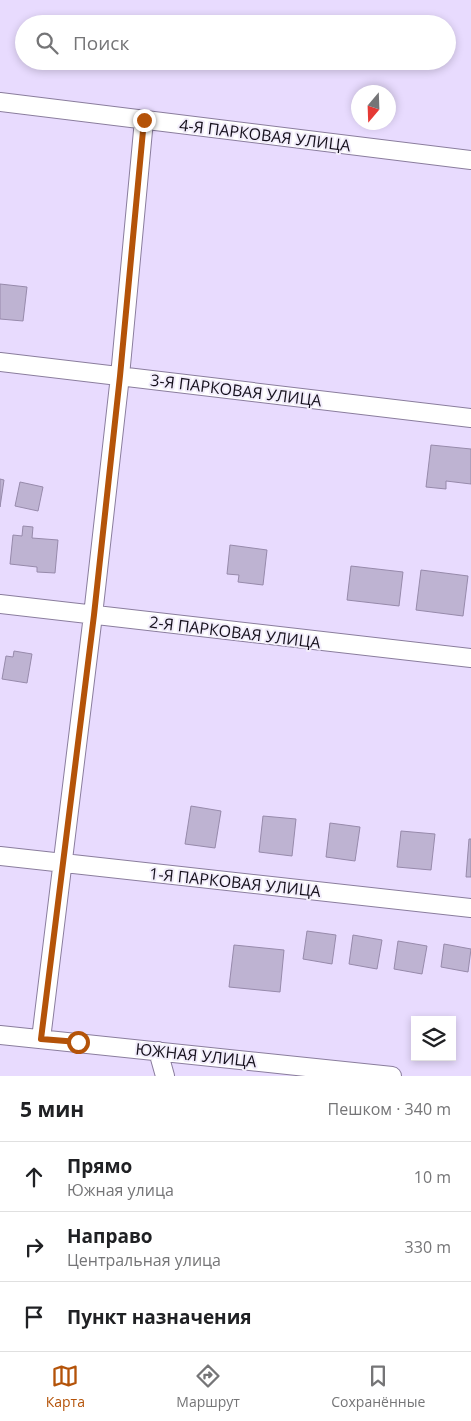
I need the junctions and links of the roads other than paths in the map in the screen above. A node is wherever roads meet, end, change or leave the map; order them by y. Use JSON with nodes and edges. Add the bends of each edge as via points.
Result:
{"nodes":[{"id":1,"x":0,"y":102,"type":"edge"},
{"id":2,"x":144,"y":120,"type":"junction"},
{"id":3,"x":471,"y":160,"type":"edge"},
{"id":4,"x":0,"y":362,"type":"edge"},
{"id":5,"x":120,"y":376,"type":"junction"},
{"id":6,"x":471,"y":418,"type":"edge"},
{"id":7,"x":0,"y":604,"type":"edge"},
{"id":8,"x":94,"y":615,"type":"junction"},
{"id":9,"x":471,"y":658,"type":"edge"},
{"id":10,"x":0,"y":856,"type":"edge"},
{"id":11,"x":63,"y":863,"type":"junction"},
{"id":12,"x":471,"y":908,"type":"edge"},
{"id":13,"x":0,"y":1035,"type":"edge"},
{"id":14,"x":41,"y":1039,"type":"junction"},
{"id":15,"x":158,"y":1051,"type":"junction"},
{"id":16,"x":165,"y":1076,"type":"edge"},
{"id":17,"x":392,"y":1076,"type":"edge"}],
"edges":[{"from":1,"to":2,"type":"street","name":"4-Я ПАРКОВАЯ УЛИЦА"},
{"from":2,"to":3,"type":"street","name":"4-Я ПАРКОВАЯ УЛИЦА"},
{"from":2,"to":5,"type":"street"},
{"from":4,"to":5,"type":"street","name":"3-Я ПАРКОВАЯ УЛИЦА"},
{"from":5,"to":6,"type":"street","name":"3-Я ПАРКОВАЯ УЛИЦА"},
{"from":5,"to":8,"type":"street"},
{"from":7,"to":8,"type":"street","name":"2-Я ПАРКОВАЯ УЛИЦА"},
{"from":8,"to":9,"type":"street","name":"2-Я ПАРКОВАЯ УЛИЦА"},
{"from":8,"to":11,"type":"street"},
{"from":10,"to":11,"type":"street","name":"1-Я ПАРКОВАЯ УЛИЦА"},
{"from":11,"to":12,"type":"street","name":"1-Я ПАРКОВАЯ УЛИЦА"},
{"from":11,"to":14,"type":"street"},
{"from":13,"to":14,"type":"street","name":"ЮЖНАЯ УЛИЦА"},
{"from":14,"to":15,"type":"street","name":"ЮЖНАЯ УЛИЦА"},
{"from":15,"to":16,"type":"street"},
{"from":15,"to":17,"type":"street","name":"ЮЖНАЯ УЛИЦА"}]}
